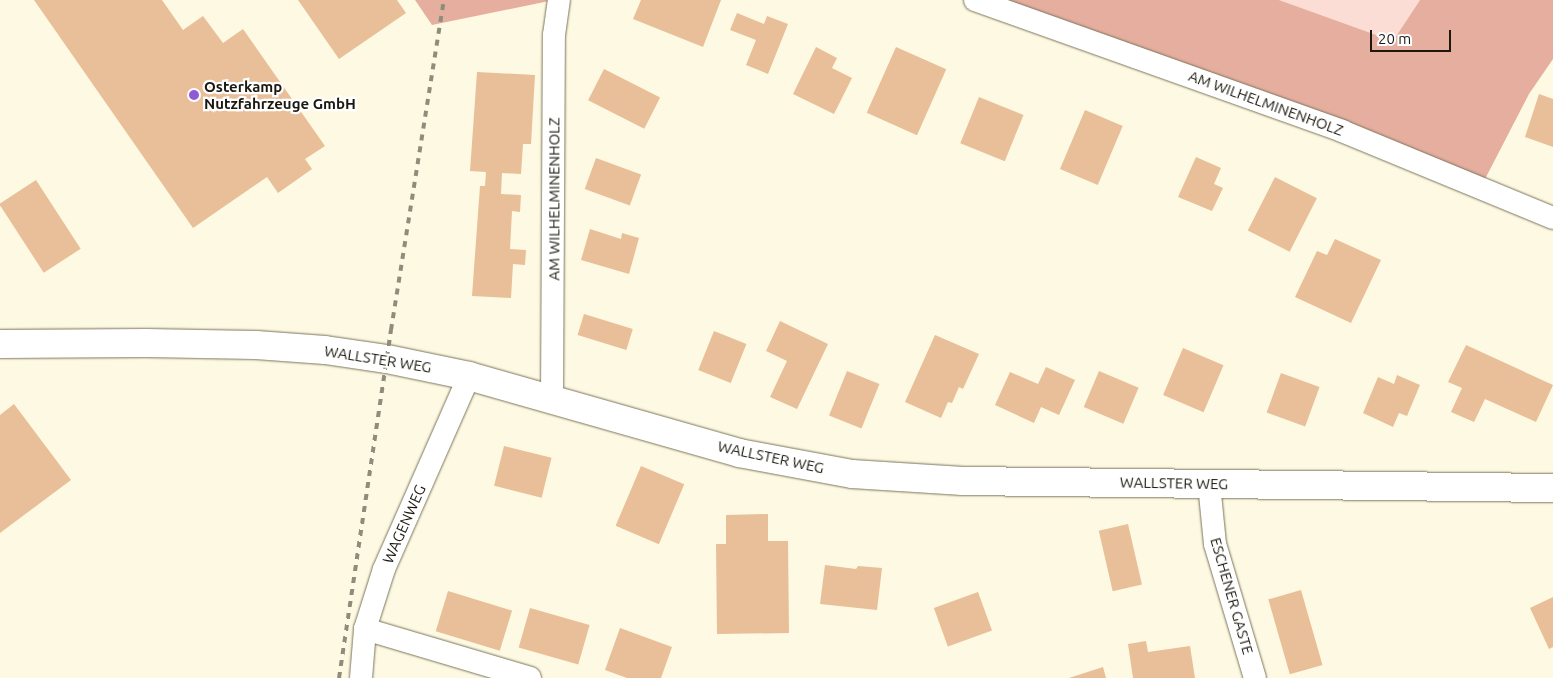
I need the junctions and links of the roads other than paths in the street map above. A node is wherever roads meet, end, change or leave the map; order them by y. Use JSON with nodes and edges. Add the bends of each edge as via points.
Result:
{"nodes":[{"id":1,"x":559,"y":0,"type":"edge"},
{"id":2,"x":975,"y":0,"type":"edge"},
{"id":3,"x":1553,"y":218,"type":"edge"},
{"id":4,"x":0,"y":344,"type":"edge"},
{"id":5,"x":469,"y":376,"type":"junction"},
{"id":6,"x":552,"y":399,"type":"junction"},
{"id":7,"x":1209,"y":484,"type":"junction"},
{"id":8,"x":1553,"y":488,"type":"edge"},
{"id":9,"x":365,"y":629,"type":"junction"},
{"id":10,"x":360,"y":678,"type":"edge"},
{"id":11,"x":530,"y":678,"type":"edge"},
{"id":12,"x":1255,"y":678,"type":"edge"}],
"edges":[{"from":1,"to":6,"type":"street","name":"AM WILHELMINENHOLZ","via":[[554,35]]},
{"from":2,"to":3,"type":"street","name":"AM WILHELMINENHOLZ","via":[[1342,131]]},
{"from":4,"to":5,"type":"street","name":"WALLSTER WEG","via":[[256,345],[360,355]]},
{"from":5,"to":6,"type":"street","name":"WALLSTER WEG"},
{"from":5,"to":9,"type":"street","name":"WAGENWEG","via":[[384,569]]},
{"from":6,"to":7,"type":"street","name":"WALLSTER WEG","via":[[739,453],[852,474],[963,481]]},
{"from":7,"to":8,"type":"street","name":"WALLSTER WEG"},
{"from":7,"to":12,"type":"street","name":"ESCHENER GASTE","via":[[1215,544]]},
{"from":9,"to":10,"type":"street","name":"WAGENWEG"},
{"from":9,"to":11,"type":"street"}]}
